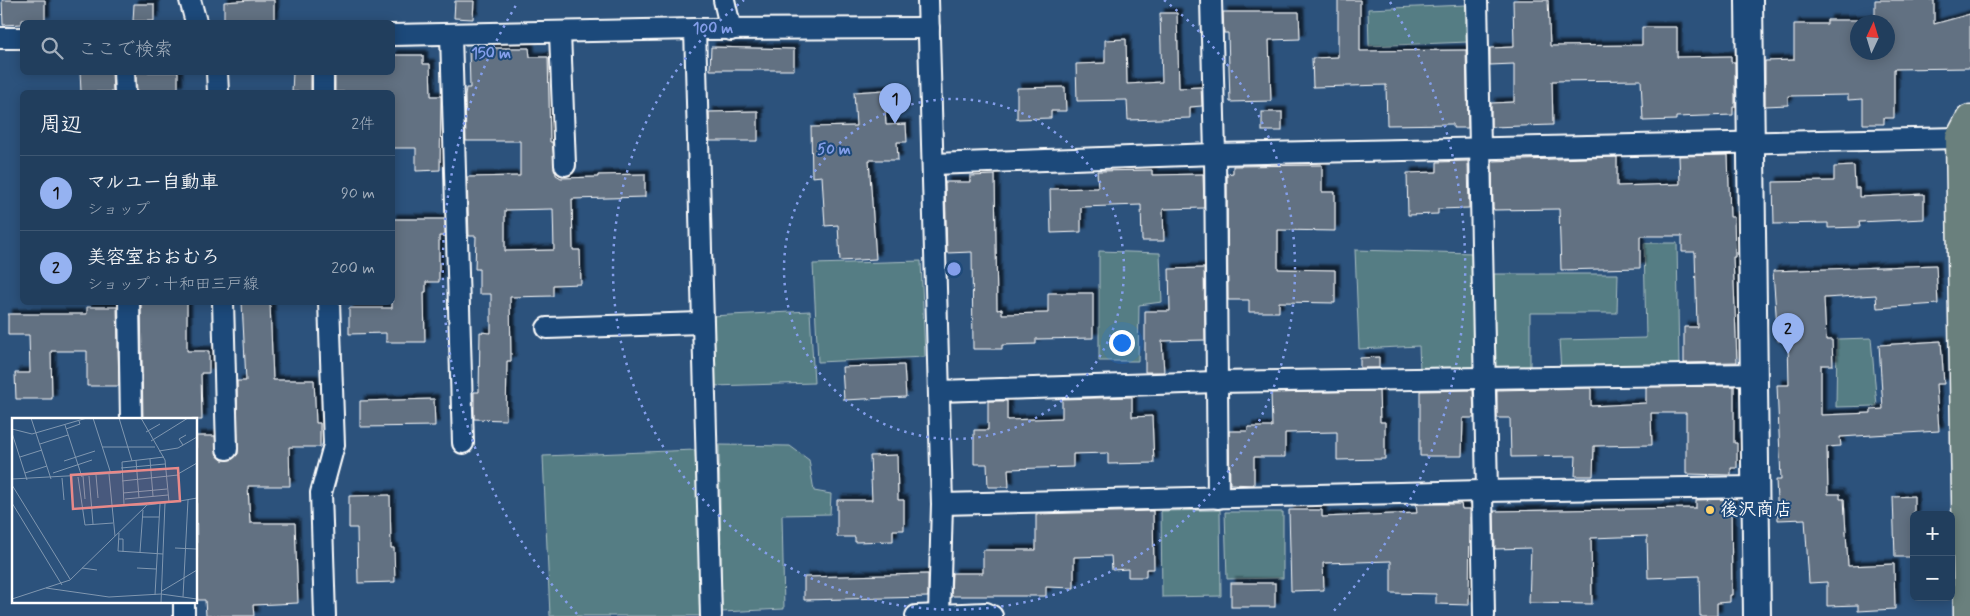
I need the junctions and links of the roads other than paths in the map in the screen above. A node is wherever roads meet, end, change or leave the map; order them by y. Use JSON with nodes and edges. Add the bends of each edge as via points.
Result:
{"nodes":[{"id":1,"x":190,"y":0,"type":"edge"},
{"id":2,"x":724,"y":0,"type":"edge"},
{"id":3,"x":928,"y":0,"type":"edge"},
{"id":4,"x":1211,"y":0,"type":"edge"},
{"id":5,"x":1477,"y":0,"type":"edge"},
{"id":6,"x":1748,"y":0,"type":"edge"},
{"id":7,"x":195,"y":20,"type":"edge"},
{"id":8,"x":928,"y":28,"type":"junction"},
{"id":9,"x":694,"y":29,"type":"junction"},
{"id":10,"x":731,"y":30,"type":"junction"},
{"id":11,"x":560,"y":33,"type":"junction"},
{"id":12,"x":395,"y":35,"type":"edge"},
{"id":13,"x":451,"y":35,"type":"junction"},
{"id":14,"x":0,"y":38,"type":"edge"},
{"id":15,"x":20,"y":38,"type":"edge"},
{"id":16,"x":124,"y":75,"type":"edge"},
{"id":17,"x":217,"y":75,"type":"edge"},
{"id":18,"x":322,"y":75,"type":"edge"},
{"id":19,"x":125,"y":90,"type":"edge"},
{"id":20,"x":218,"y":90,"type":"edge"},
{"id":21,"x":323,"y":90,"type":"edge"},
{"id":22,"x":1965,"y":129,"type":"edge"},
{"id":23,"x":1751,"y":143,"type":"junction"},
{"id":24,"x":1481,"y":148,"type":"junction"},
{"id":25,"x":1215,"y":154,"type":"junction"},
{"id":26,"x":933,"y":164,"type":"junction"},
{"id":27,"x":565,"y":165,"type":"dead end"},
{"id":28,"x":129,"y":305,"type":"edge"},
{"id":29,"x":223,"y":305,"type":"edge"},
{"id":30,"x":329,"y":305,"type":"edge"},
{"id":31,"x":701,"y":323,"type":"junction"},
{"id":32,"x":547,"y":328,"type":"dead end"},
{"id":33,"x":1754,"y":374,"type":"junction"},
{"id":34,"x":1486,"y":378,"type":"junction"},
{"id":35,"x":1216,"y":382,"type":"junction"},
{"id":36,"x":939,"y":391,"type":"junction"},
{"id":37,"x":131,"y":418,"type":"edge"},
{"id":38,"x":463,"y":443,"type":"dead end"},
{"id":39,"x":227,"y":450,"type":"dead end"},
{"id":40,"x":1755,"y":487,"type":"junction"},
{"id":41,"x":1484,"y":491,"type":"junction"},
{"id":42,"x":1218,"y":498,"type":"junction"},
{"id":43,"x":942,"y":504,"type":"junction"},
{"id":44,"x":939,"y":615,"type":"edge"},
{"id":45,"x":325,"y":616,"type":"edge"},
{"id":46,"x":711,"y":616,"type":"edge"},
{"id":47,"x":916,"y":616,"type":"edge"},
{"id":48,"x":992,"y":616,"type":"edge"},
{"id":49,"x":1484,"y":616,"type":"edge"},
{"id":50,"x":1757,"y":616,"type":"edge"},
{"id":51,"x":1968,"y":616,"type":"edge"}],
"edges":[{"from":1,"to":7,"type":"street"},
{"from":2,"to":10,"type":"street"},
{"from":3,"to":8,"type":"street"},
{"from":4,"to":25,"type":"street"},
{"from":5,"to":24,"type":"street"},
{"from":6,"to":23,"type":"street"},
{"from":8,"to":10,"type":"street"},
{"from":8,"to":26,"type":"street"},
{"from":9,"to":10,"type":"street"},
{"from":9,"to":11,"type":"street"},
{"from":9,"to":31,"type":"street"},
{"from":11,"to":13,"type":"street"},
{"from":11,"to":27,"type":"street"},
{"from":12,"to":13,"type":"street"},
{"from":13,"to":38,"type":"street"},
{"from":14,"to":15,"type":"street"},
{"from":16,"to":19,"type":"street"},
{"from":17,"to":20,"type":"street"},
{"from":18,"to":21,"type":"street"},
{"from":22,"to":23,"type":"street"},
{"from":22,"to":51,"type":"main road"},
{"from":23,"to":24,"type":"street"},
{"from":23,"to":33,"type":"street"},
{"from":24,"to":25,"type":"street"},
{"from":24,"to":34,"type":"street"},
{"from":25,"to":26,"type":"street"},
{"from":25,"to":35,"type":"street"},
{"from":26,"to":36,"type":"street"},
{"from":28,"to":37,"type":"street"},
{"from":29,"to":39,"type":"street"},
{"from":30,"to":45,"type":"street","via":[[334,445],[321,493]]},
{"from":31,"to":32,"type":"street"},
{"from":31,"to":46,"type":"street"},
{"from":33,"to":34,"type":"street"},
{"from":33,"to":40,"type":"street"},
{"from":34,"to":35,"type":"street"},
{"from":34,"to":41,"type":"street"},
{"from":35,"to":36,"type":"street"},
{"from":35,"to":42,"type":"street"},
{"from":36,"to":43,"type":"street"},
{"from":40,"to":41,"type":"street"},
{"from":40,"to":50,"type":"street"},
{"from":41,"to":42,"type":"street"},
{"from":41,"to":49,"type":"street"},
{"from":42,"to":43,"type":"street"},
{"from":43,"to":44,"type":"street"},
{"from":44,"to":47,"type":"street"},
{"from":44,"to":48,"type":"street","via":[[986,613]]}]}
